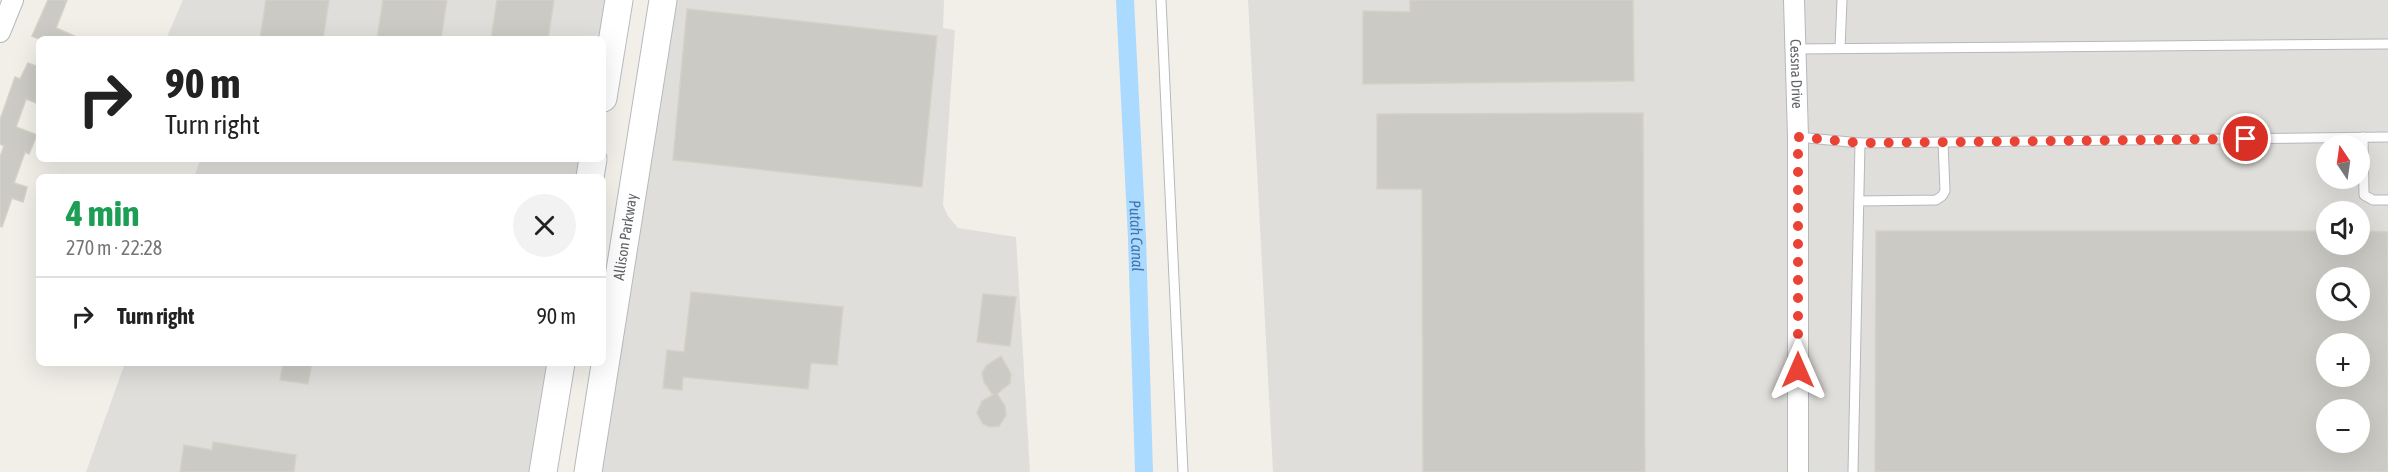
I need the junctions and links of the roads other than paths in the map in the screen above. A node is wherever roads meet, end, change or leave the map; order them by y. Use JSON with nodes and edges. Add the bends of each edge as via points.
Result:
{"nodes":[{"id":1,"x":13,"y":0,"type":"edge"},
{"id":2,"x":619,"y":0,"type":"edge"},
{"id":3,"x":663,"y":0,"type":"edge"},
{"id":4,"x":1161,"y":0,"type":"edge"},
{"id":5,"x":1794,"y":0,"type":"edge"},
{"id":6,"x":1842,"y":0,"type":"edge"},
{"id":7,"x":0,"y":32,"type":"edge"},
{"id":8,"x":2388,"y":44,"type":"edge"},
{"id":9,"x":1840,"y":48,"type":"junction"},
{"id":10,"x":1794,"y":49,"type":"junction"},
{"id":11,"x":606,"y":80,"type":"edge"},
{"id":12,"x":1798,"y":137,"type":"junction"},
{"id":13,"x":2370,"y":137,"type":"edge"},
{"id":14,"x":2388,"y":137,"type":"edge"},
{"id":15,"x":2316,"y":138,"type":"edge"},
{"id":16,"x":1942,"y":142,"type":"junction"},
{"id":17,"x":1860,"y":143,"type":"junction"},
{"id":18,"x":2364,"y":189,"type":"edge"},
{"id":19,"x":2388,"y":200,"type":"edge"},
{"id":20,"x":1858,"y":201,"type":"junction"},
{"id":21,"x":606,"y":359,"type":"edge"},
{"id":22,"x":561,"y":366,"type":"edge"},
{"id":23,"x":605,"y":366,"type":"edge"},
{"id":24,"x":543,"y":472,"type":"edge"},
{"id":25,"x":588,"y":472,"type":"edge"},
{"id":26,"x":1183,"y":472,"type":"edge"},
{"id":27,"x":1798,"y":472,"type":"edge"},
{"id":28,"x":1853,"y":472,"type":"edge"}],
"edges":[{"from":1,"to":7,"type":"street"},
{"from":2,"to":11,"type":"street"},
{"from":3,"to":21,"type":"street","name":"Allison Parkway"},
{"from":4,"to":26,"type":"lane"},
{"from":5,"to":10,"type":"street","name":"Cessna Drive"},
{"from":6,"to":9,"type":"lane"},
{"from":8,"to":9,"type":"lane"},
{"from":9,"to":10,"type":"lane"},
{"from":10,"to":12,"type":"street","name":"Cessna Drive"},
{"from":12,"to":17,"type":"lane"},
{"from":12,"to":27,"type":"street","name":"Cessna Drive"},
{"from":13,"to":14,"type":"lane"},
{"from":15,"to":16,"type":"lane"},
{"from":16,"to":17,"type":"lane"},
{"from":16,"to":20,"type":"lane","via":[[1942,196],[1936,200]]},
{"from":17,"to":20,"type":"lane"},
{"from":18,"to":19,"type":"lane","via":[[2364,195],[2373,200]]},
{"from":20,"to":28,"type":"lane"},
{"from":22,"to":24,"type":"street"},
{"from":23,"to":25,"type":"street","name":"Allison Parkway"}]}
